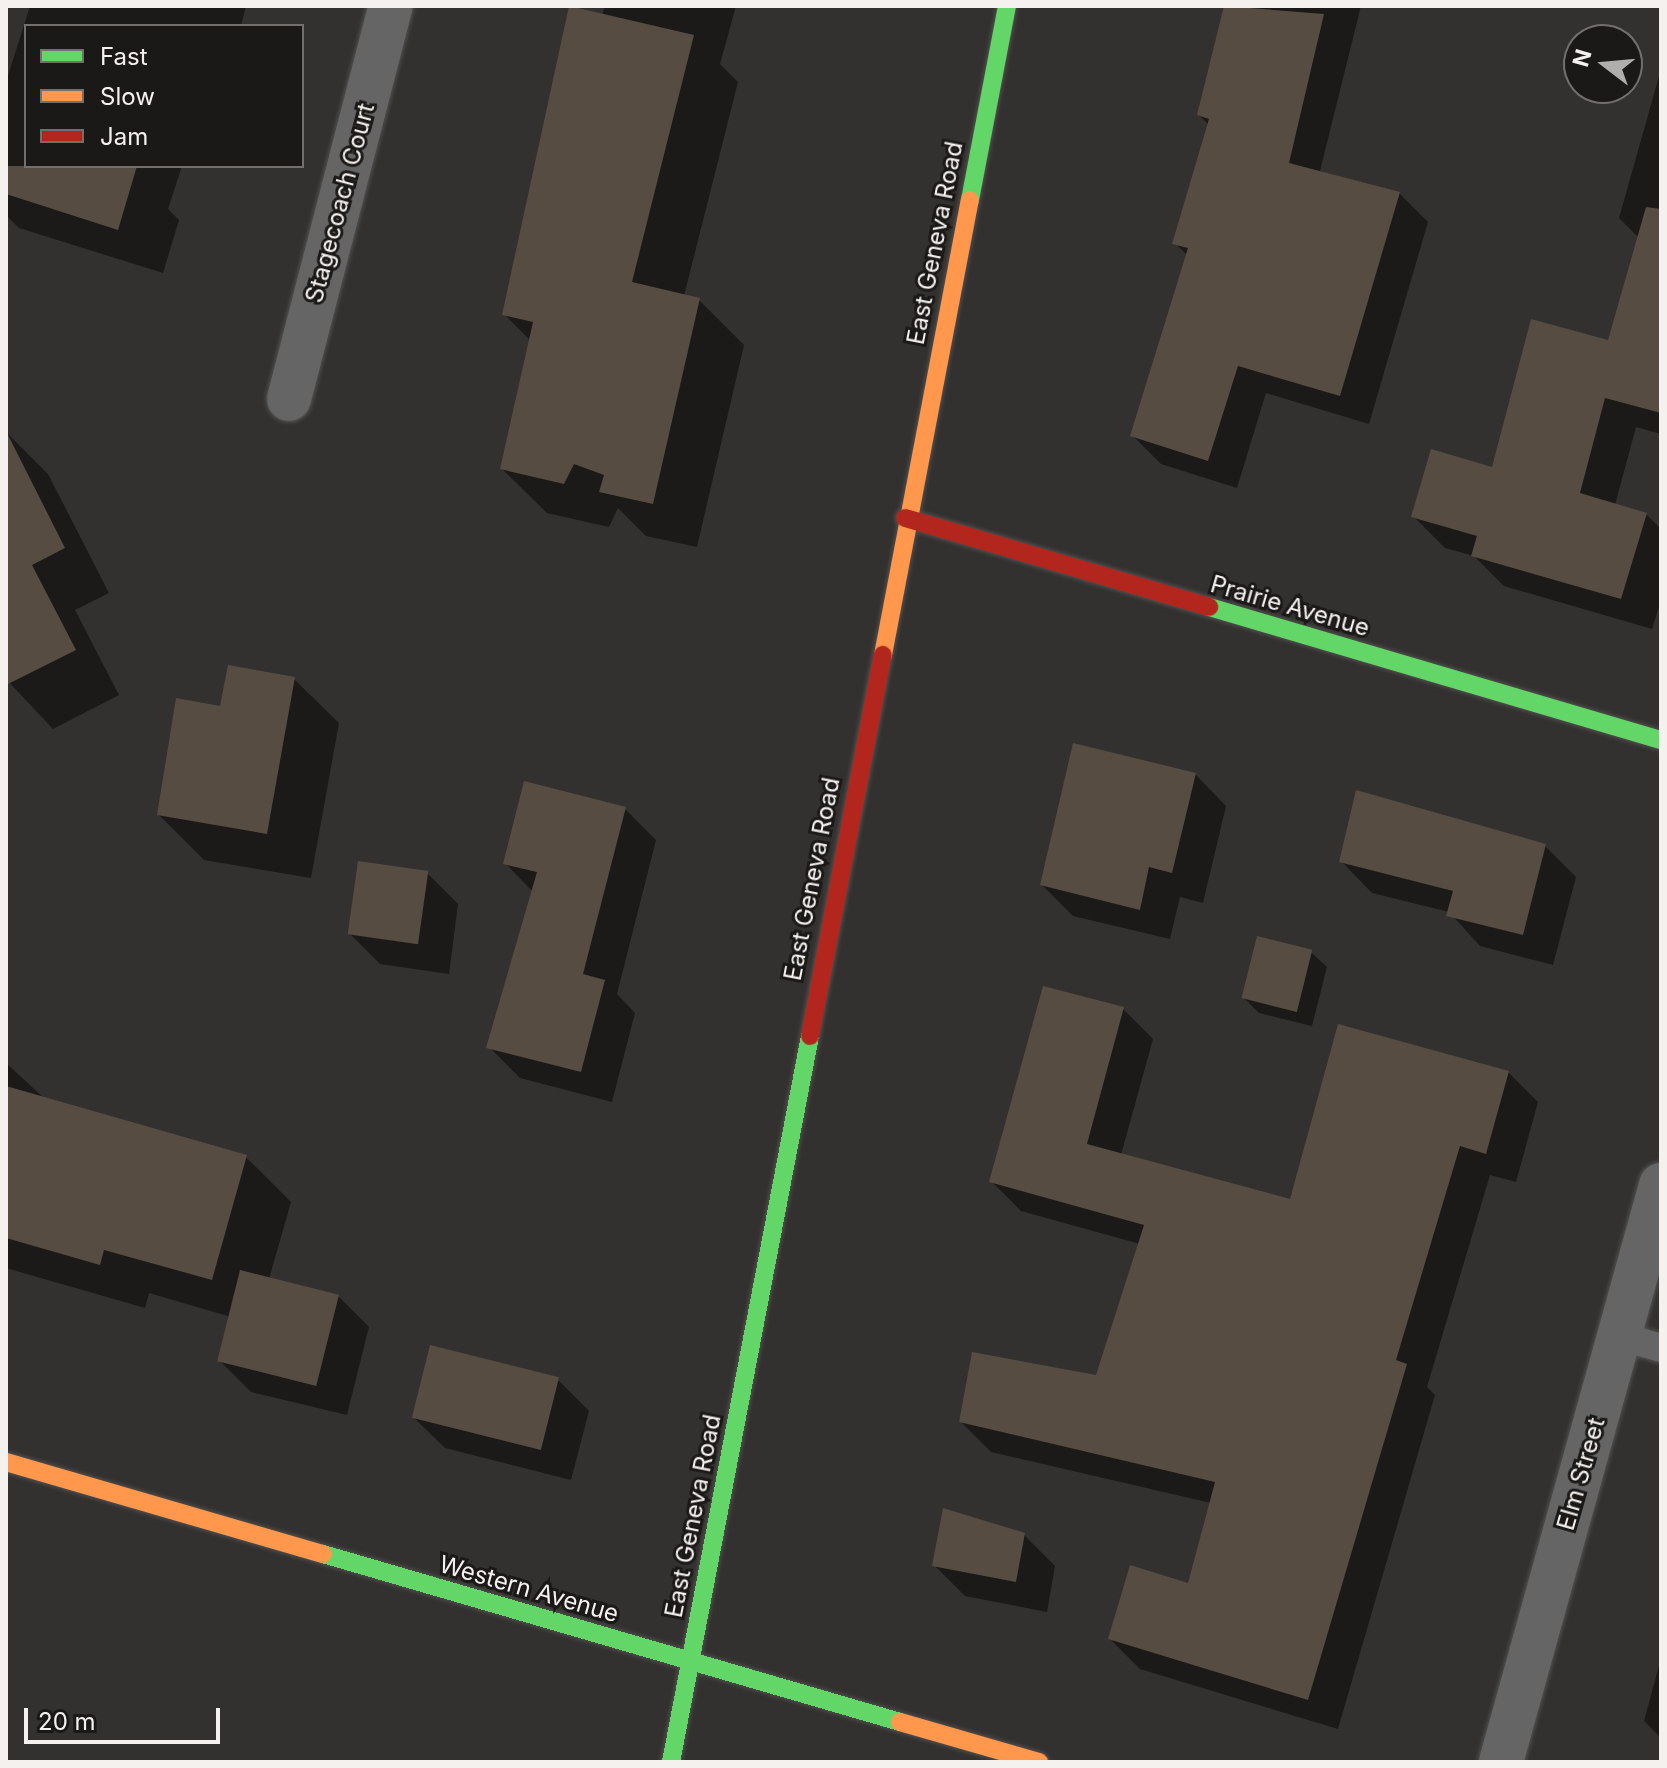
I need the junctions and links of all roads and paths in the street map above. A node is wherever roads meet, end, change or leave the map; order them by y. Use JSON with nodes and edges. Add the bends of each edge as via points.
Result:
{"nodes":[{"id":1,"x":391,"y":6,"type":"edge"},
{"id":2,"x":1007,"y":6,"type":"edge"},
{"id":3,"x":289,"y":399,"type":"dead end"},
{"id":4,"x":905,"y":518,"type":"junction"},
{"id":5,"x":1661,"y":740,"type":"edge"},
{"id":6,"x":1661,"y":1185,"type":"edge"},
{"id":7,"x":1619,"y":1336,"type":"junction"},
{"id":8,"x":1661,"y":1348,"type":"edge"},
{"id":9,"x":6,"y":1462,"type":"edge"},
{"id":10,"x":690,"y":1660,"type":"junction"},
{"id":11,"x":671,"y":1762,"type":"edge"},
{"id":12,"x":1039,"y":1762,"type":"edge"},
{"id":13,"x":1501,"y":1762,"type":"edge"}],
"edges":[{"from":1,"to":3,"type":"street","name":"Stagecoach Court"},
{"from":2,"to":4,"type":"street","name":"East Geneva Road"},
{"from":4,"to":5,"type":"street","name":"Prairie Avenue"},
{"from":4,"to":10,"type":"street","name":"East Geneva Road"},
{"from":6,"to":7,"type":"street","name":"Elm Street"},
{"from":7,"to":8,"type":"lane"},
{"from":7,"to":13,"type":"street","name":"Elm Street"},
{"from":9,"to":10,"type":"street","name":"Western Avenue"},
{"from":10,"to":11,"type":"street","name":"East Geneva Road"},
{"from":10,"to":12,"type":"street","name":"Western Avenue"}]}
